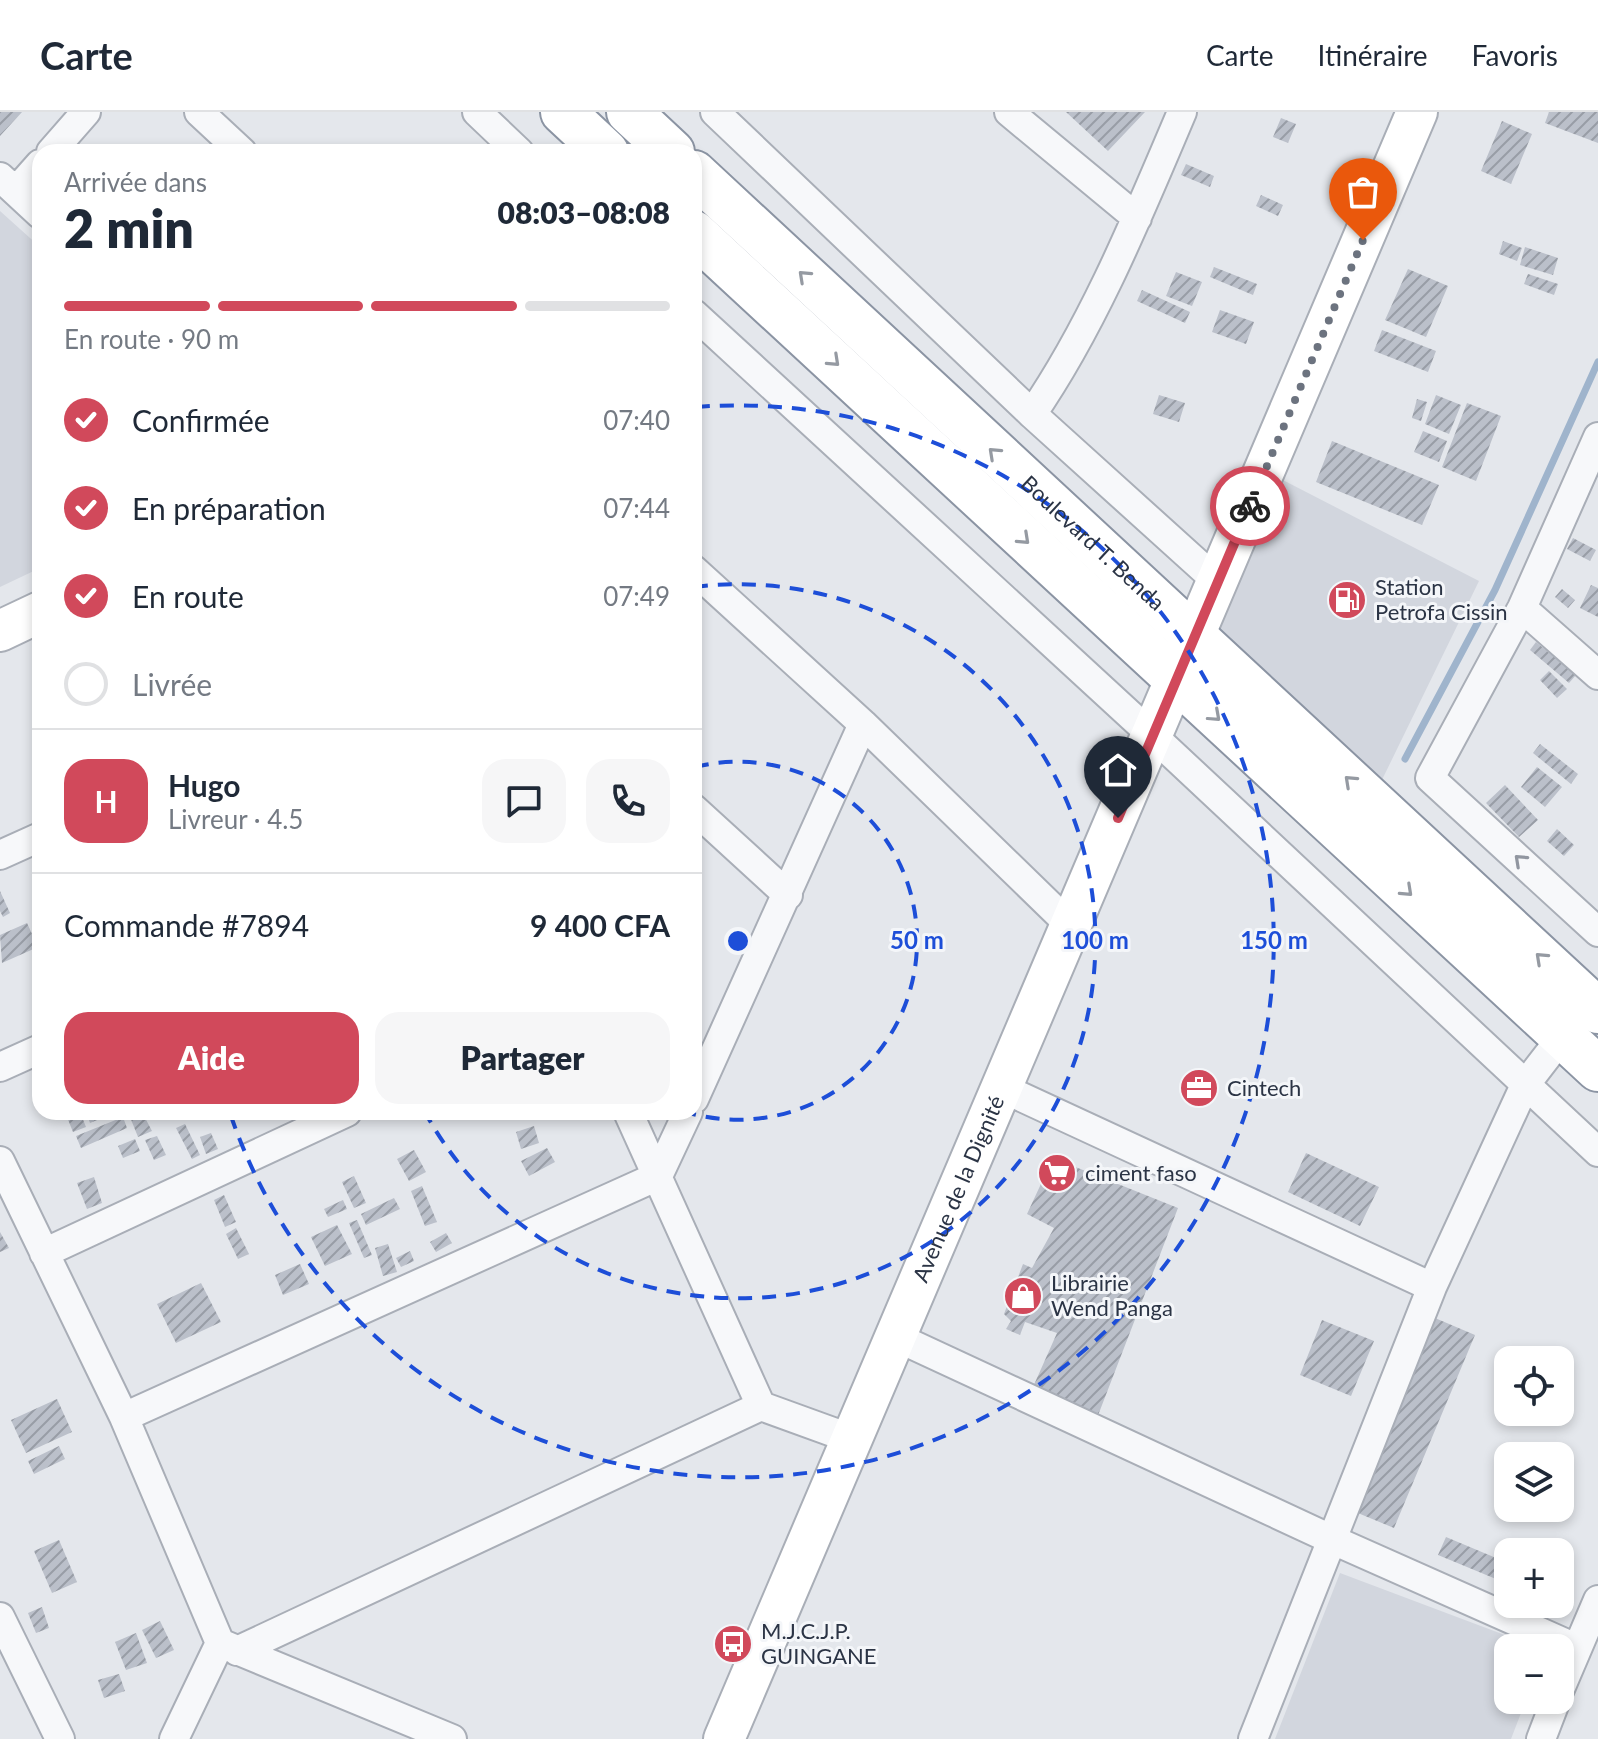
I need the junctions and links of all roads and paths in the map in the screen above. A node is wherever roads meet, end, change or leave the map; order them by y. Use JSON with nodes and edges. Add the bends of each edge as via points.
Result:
{"nodes":[{"id":1,"x":86,"y":112,"type":"edge"},
{"id":2,"x":199,"y":112,"type":"edge"},
{"id":3,"x":477,"y":112,"type":"edge"},
{"id":4,"x":563,"y":112,"type":"edge"},
{"id":5,"x":629,"y":112,"type":"edge"},
{"id":6,"x":715,"y":112,"type":"edge"},
{"id":7,"x":1009,"y":112,"type":"edge"},
{"id":8,"x":1182,"y":112,"type":"edge"},
{"id":9,"x":1417,"y":112,"type":"edge"},
{"id":10,"x":605,"y":141,"type":"edge"},
{"id":11,"x":58,"y":144,"type":"edge"},
{"id":12,"x":233,"y":144,"type":"edge"},
{"id":13,"x":511,"y":144,"type":"edge"},
{"id":14,"x":663,"y":144,"type":"edge"},
{"id":15,"x":32,"y":169,"type":"edge"},
{"id":16,"x":702,"y":180,"type":"edge"},
{"id":17,"x":8,"y":184,"type":"edge"},
{"id":18,"x":32,"y":206,"type":"edge"},
{"id":19,"x":1137,"y":218,"type":"junction"},
{"id":20,"x":702,"y":240,"type":"edge"},
{"id":21,"x":702,"y":321,"type":"edge"},
{"id":22,"x":1032,"y":414,"type":"junction"},
{"id":23,"x":1598,"y":437,"type":"edge"},
{"id":24,"x":702,"y":577,"type":"edge"},
{"id":25,"x":1218,"y":582,"type":"junction"},
{"id":26,"x":1522,"y":608,"type":"junction"},
{"id":27,"x":32,"y":616,"type":"edge"},
{"id":28,"x":0,"y":631,"type":"edge"},
{"id":29,"x":1194,"y":637,"type":"junction"},
{"id":30,"x":1598,"y":675,"type":"edge"},
{"id":31,"x":1176,"y":681,"type":"junction"},
{"id":32,"x":863,"y":724,"type":"junction"},
{"id":33,"x":1153,"y":736,"type":"junction"},
{"id":34,"x":702,"y":816,"type":"edge"},
{"id":35,"x":32,"y":841,"type":"edge"},
{"id":36,"x":0,"y":855,"type":"edge"},
{"id":37,"x":788,"y":895,"type":"junction"},
{"id":38,"x":1071,"y":926,"type":"junction"},
{"id":39,"x":1598,"y":932,"type":"edge"},
{"id":40,"x":1598,"y":1011,"type":"edge"},
{"id":41,"x":1562,"y":1037,"type":"junction"},
{"id":42,"x":32,"y":1053,"type":"edge"},
{"id":43,"x":0,"y":1067,"type":"edge"},
{"id":44,"x":1598,"y":1069,"type":"edge"},
{"id":45,"x":702,"y":1082,"type":"edge"},
{"id":46,"x":1525,"y":1085,"type":"junction"},
{"id":47,"x":1002,"y":1088,"type":"junction"},
{"id":48,"x":330,"y":1120,"type":"edge"},
{"id":49,"x":632,"y":1120,"type":"edge"},
{"id":50,"x":684,"y":1120,"type":"edge"},
{"id":51,"x":1598,"y":1152,"type":"edge"},
{"id":52,"x":0,"y":1161,"type":"edge"},
{"id":53,"x":658,"y":1176,"type":"junction"},
{"id":54,"x":44,"y":1253,"type":"junction"},
{"id":55,"x":1432,"y":1287,"type":"junction"},
{"id":56,"x":896,"y":1337,"type":"junction"},
{"id":57,"x":761,"y":1406,"type":"junction"},
{"id":58,"x":124,"y":1417,"type":"junction"},
{"id":59,"x":852,"y":1439,"type":"junction"},
{"id":60,"x":1333,"y":1540,"type":"junction"},
{"id":61,"x":1598,"y":1600,"type":"edge"},
{"id":62,"x":0,"y":1617,"type":"edge"},
{"id":63,"x":228,"y":1647,"type":"junction"},
{"id":64,"x":1576,"y":1648,"type":"junction"},
{"id":65,"x":1574,"y":1653,"type":"edge"},
{"id":66,"x":1551,"y":1714,"type":"edge"},
{"id":67,"x":60,"y":1739,"type":"edge"},
{"id":68,"x":174,"y":1739,"type":"edge"},
{"id":69,"x":452,"y":1739,"type":"edge"},
{"id":70,"x":724,"y":1739,"type":"edge"},
{"id":71,"x":1253,"y":1739,"type":"edge"},
{"id":72,"x":1541,"y":1739,"type":"edge"}],
"edges":[{"from":1,"to":11,"type":"street"},
{"from":2,"to":12,"type":"street"},
{"from":3,"to":13,"type":"street"},
{"from":4,"to":10,"type":"highway"},
{"from":5,"to":14,"type":"highway"},
{"from":6,"to":22,"type":"street"},
{"from":7,"to":19,"type":"street"},
{"from":8,"to":19,"type":"street"},
{"from":9,"to":25,"type":"street","name":"Avenue de la Dignité"},
{"from":15,"to":17,"type":"street"},
{"from":29,"to":16,"type":"highway","name":"Boulevard T. Benda","one_way":true},
{"from":17,"to":18,"type":"street"},
{"from":19,"to":22,"type":"street","via":[[1058,376]]},
{"from":20,"to":31,"type":"highway","name":"Boulevard T. Benda","one_way":true},
{"from":21,"to":33,"type":"street"},
{"from":22,"to":25,"type":"street"},
{"from":23,"to":26,"type":"street"},
{"from":24,"to":32,"type":"street"},
{"from":25,"to":29,"type":"street","name":"Avenue de la Dignité"},
{"from":26,"to":30,"type":"street"},
{"from":39,"to":26,"type":"street","one_way":true,"via":[[1430,778]]},
{"from":27,"to":28,"type":"street"},
{"from":29,"to":31,"type":"street","name":"Avenue de la Dignité"},
{"from":40,"to":29,"type":"highway","name":"Boulevard T. Benda","one_way":true},
{"from":31,"to":33,"type":"street","name":"Avenue de la Dignité"},
{"from":31,"to":41,"type":"highway","name":"Boulevard T. Benda","one_way":true},
{"from":32,"to":37,"type":"street"},
{"from":32,"to":38,"type":"street"},
{"from":33,"to":38,"type":"street","name":"Avenue de la Dignité"},
{"from":33,"to":46,"type":"street"},
{"from":34,"to":37,"type":"street"},
{"from":35,"to":36,"type":"street"},
{"from":37,"to":45,"type":"street"},
{"from":38,"to":47,"type":"street","name":"Avenue de la Dignité"},
{"from":41,"to":44,"type":"highway","name":"Boulevard T. Benda"},
{"from":41,"to":46,"type":"street"},
{"from":42,"to":43,"type":"street"},
{"from":46,"to":51,"type":"street"},
{"from":46,"to":55,"type":"street"},
{"from":47,"to":55,"type":"street"},
{"from":47,"to":56,"type":"street","name":"Avenue de la Dignité"},
{"from":48,"to":54,"type":"street"},
{"from":49,"to":53,"type":"street"},
{"from":50,"to":53,"type":"street"},
{"from":52,"to":54,"type":"street"},
{"from":53,"to":57,"type":"street"},
{"from":53,"to":58,"type":"street"},
{"from":54,"to":58,"type":"street"},
{"from":55,"to":60,"type":"street"},
{"from":56,"to":59,"type":"street","name":"Avenue de la Dignité"},
{"from":56,"to":60,"type":"street"},
{"from":57,"to":59,"type":"street"},
{"from":57,"to":63,"type":"street"},
{"from":58,"to":63,"type":"street"},
{"from":59,"to":70,"type":"street","name":"Avenue de la Dignité"},
{"from":60,"to":64,"type":"street"},
{"from":60,"to":71,"type":"street"},
{"from":61,"to":64,"type":"street"},
{"from":62,"to":67,"type":"street"},
{"from":63,"to":68,"type":"street"},
{"from":63,"to":69,"type":"street"},
{"from":64,"to":65,"type":"street"},
{"from":66,"to":72,"type":"street"}]}
